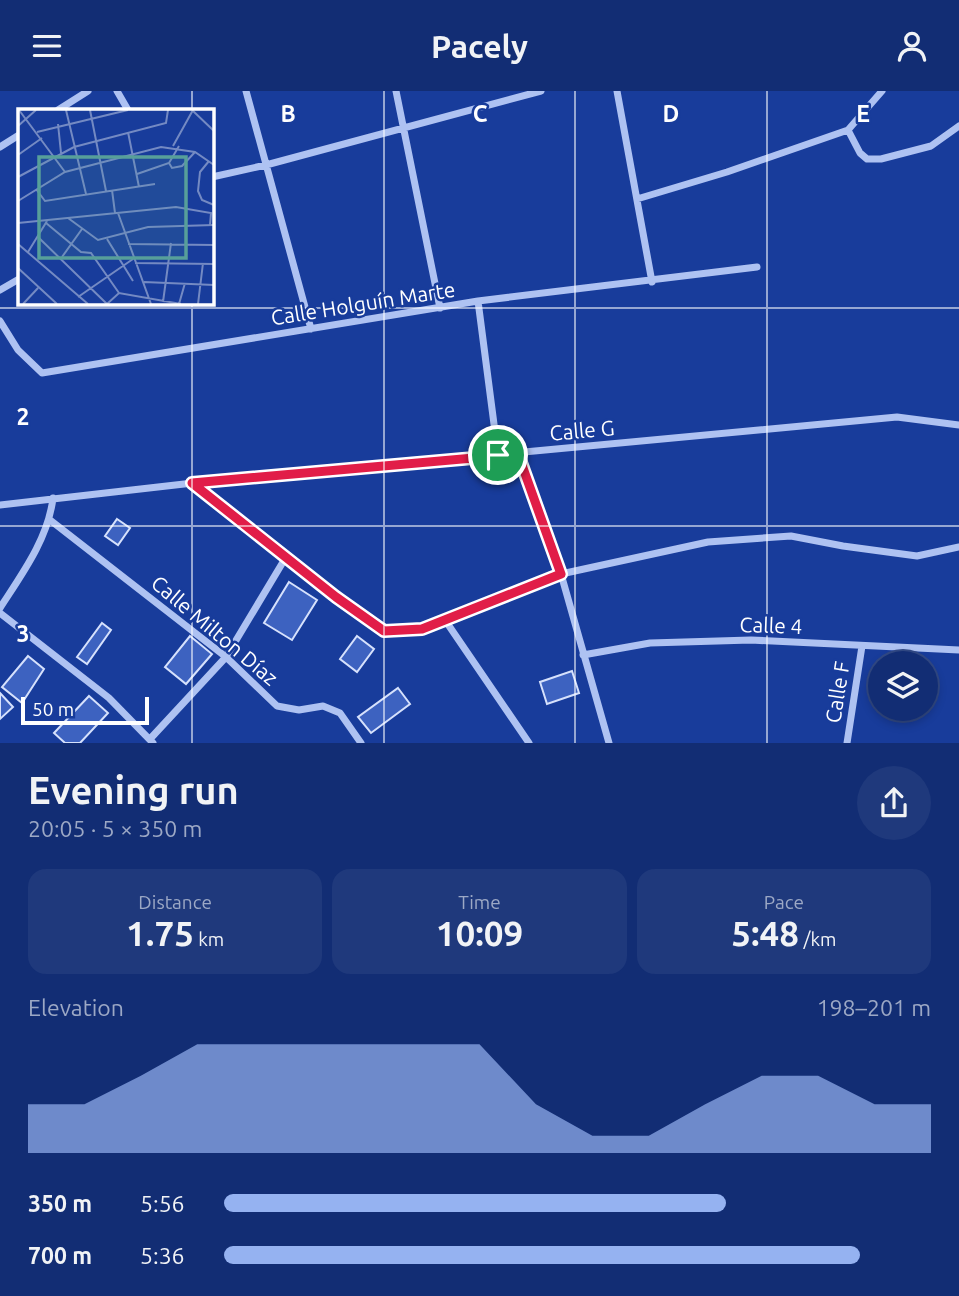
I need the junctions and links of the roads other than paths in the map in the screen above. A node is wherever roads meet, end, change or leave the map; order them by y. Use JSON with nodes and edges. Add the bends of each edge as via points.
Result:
{"nodes":[{"id":1,"x":88,"y":91,"type":"edge"},
{"id":2,"x":117,"y":91,"type":"edge"},
{"id":3,"x":246,"y":91,"type":"edge"},
{"id":4,"x":396,"y":91,"type":"edge"},
{"id":5,"x":541,"y":91,"type":"edge"},
{"id":6,"x":617,"y":91,"type":"edge"},
{"id":7,"x":882,"y":91,"type":"edge"},
{"id":8,"x":60,"y":109,"type":"edge"},
{"id":9,"x":127,"y":109,"type":"edge"},
{"id":10,"x":959,"y":126,"type":"edge"},
{"id":11,"x":405,"y":128,"type":"junction"},
{"id":12,"x":848,"y":129,"type":"junction"},
{"id":13,"x":18,"y":136,"type":"edge"},
{"id":14,"x":0,"y":147,"type":"edge"},
{"id":15,"x":267,"y":165,"type":"junction"},
{"id":16,"x":214,"y":177,"type":"edge"},
{"id":17,"x":637,"y":199,"type":"junction"},
{"id":18,"x":757,"y":267,"type":"dead end"},
{"id":19,"x":18,"y":280,"type":"edge"},
{"id":20,"x":652,"y":282,"type":"junction"},
{"id":21,"x":0,"y":290,"type":"edge"},
{"id":22,"x":478,"y":301,"type":"junction"},
{"id":23,"x":440,"y":307,"type":"junction"},
{"id":24,"x":0,"y":321,"type":"edge"},
{"id":25,"x":311,"y":329,"type":"junction"},
{"id":26,"x":959,"y":425,"type":"edge"},
{"id":27,"x":518,"y":454,"type":"junction"},
{"id":28,"x":498,"y":455,"type":"junction"},
{"id":29,"x":192,"y":483,"type":"junction"},
{"id":30,"x":53,"y":498,"type":"junction"},
{"id":31,"x":0,"y":505,"type":"edge"},
{"id":32,"x":50,"y":520,"type":"junction"},
{"id":33,"x":959,"y":547,"type":"edge"},
{"id":34,"x":286,"y":557,"type":"junction"},
{"id":35,"x":561,"y":574,"type":"junction"},
{"id":36,"x":0,"y":608,"type":"edge"},
{"id":37,"x":0,"y":613,"type":"edge"},
{"id":38,"x":445,"y":620,"type":"junction"},
{"id":39,"x":862,"y":646,"type":"junction"},
{"id":40,"x":959,"y":650,"type":"edge"},
{"id":41,"x":583,"y":655,"type":"junction"},
{"id":42,"x":226,"y":657,"type":"junction"},
{"id":43,"x":152,"y":741,"type":"edge"},
{"id":44,"x":361,"y":743,"type":"edge"},
{"id":45,"x":529,"y":743,"type":"edge"},
{"id":46,"x":609,"y":743,"type":"edge"},
{"id":47,"x":847,"y":743,"type":"edge"}],
"edges":[{"from":1,"to":8,"type":"street"},
{"from":2,"to":9,"type":"street"},
{"from":3,"to":15,"type":"street"},
{"from":4,"to":11,"type":"street"},
{"from":5,"to":11,"type":"street"},
{"from":6,"to":17,"type":"street"},
{"from":7,"to":12,"type":"street"},
{"from":10,"to":12,"type":"street","via":[[931,146],[881,159],[867,159],[860,153]]},
{"from":11,"to":15,"type":"street"},
{"from":11,"to":23,"type":"street"},
{"from":12,"to":17,"type":"street"},
{"from":13,"to":14,"type":"street"},
{"from":15,"to":16,"type":"street"},
{"from":15,"to":25,"type":"street"},
{"from":17,"to":20,"type":"street"},
{"from":18,"to":20,"type":"street","name":"Calle Holguín Marte"},
{"from":19,"to":21,"type":"street"},
{"from":20,"to":22,"type":"street","name":"Calle Holguín Marte"},
{"from":22,"to":23,"type":"street","name":"Calle Holguín Marte"},
{"from":22,"to":28,"type":"street"},
{"from":23,"to":25,"type":"street","name":"Calle Holguín Marte"},
{"from":24,"to":25,"type":"street","name":"Calle Holguín Marte","via":[[18,350],[42,373]]},
{"from":26,"to":27,"type":"street","name":"Calle G","via":[[897,417]]},
{"from":27,"to":28,"type":"street","name":"Calle G"},
{"from":27,"to":35,"type":"street"},
{"from":28,"to":29,"type":"street","name":"Calle G"},
{"from":29,"to":30,"type":"street","name":"Calle G"},
{"from":29,"to":34,"type":"street"},
{"from":30,"to":31,"type":"street","name":"Calle G"},
{"from":30,"to":32,"type":"street"},
{"from":32,"to":36,"type":"street"},
{"from":32,"to":42,"type":"street","name":"Calle Milton Díaz"},
{"from":33,"to":35,"type":"street","via":[[917,555],[791,536],[708,542]]},
{"from":34,"to":38,"type":"street","via":[[384,631],[422,629]]},
{"from":34,"to":42,"type":"street"},
{"from":35,"to":38,"type":"street"},
{"from":35,"to":41,"type":"street"},
{"from":37,"to":43,"type":"street","via":[[109,698]]},
{"from":38,"to":45,"type":"street"},
{"from":39,"to":40,"type":"street","name":"Calle 4"},
{"from":39,"to":41,"type":"street","name":"Calle 4","via":[[650,643]]},
{"from":39,"to":47,"type":"street","name":"Calle F"},
{"from":41,"to":46,"type":"street"},
{"from":42,"to":43,"type":"street"},
{"from":42,"to":44,"type":"street","name":"Calle Milton Díaz","via":[[277,706],[299,710],[323,706],[340,713]]}]}
